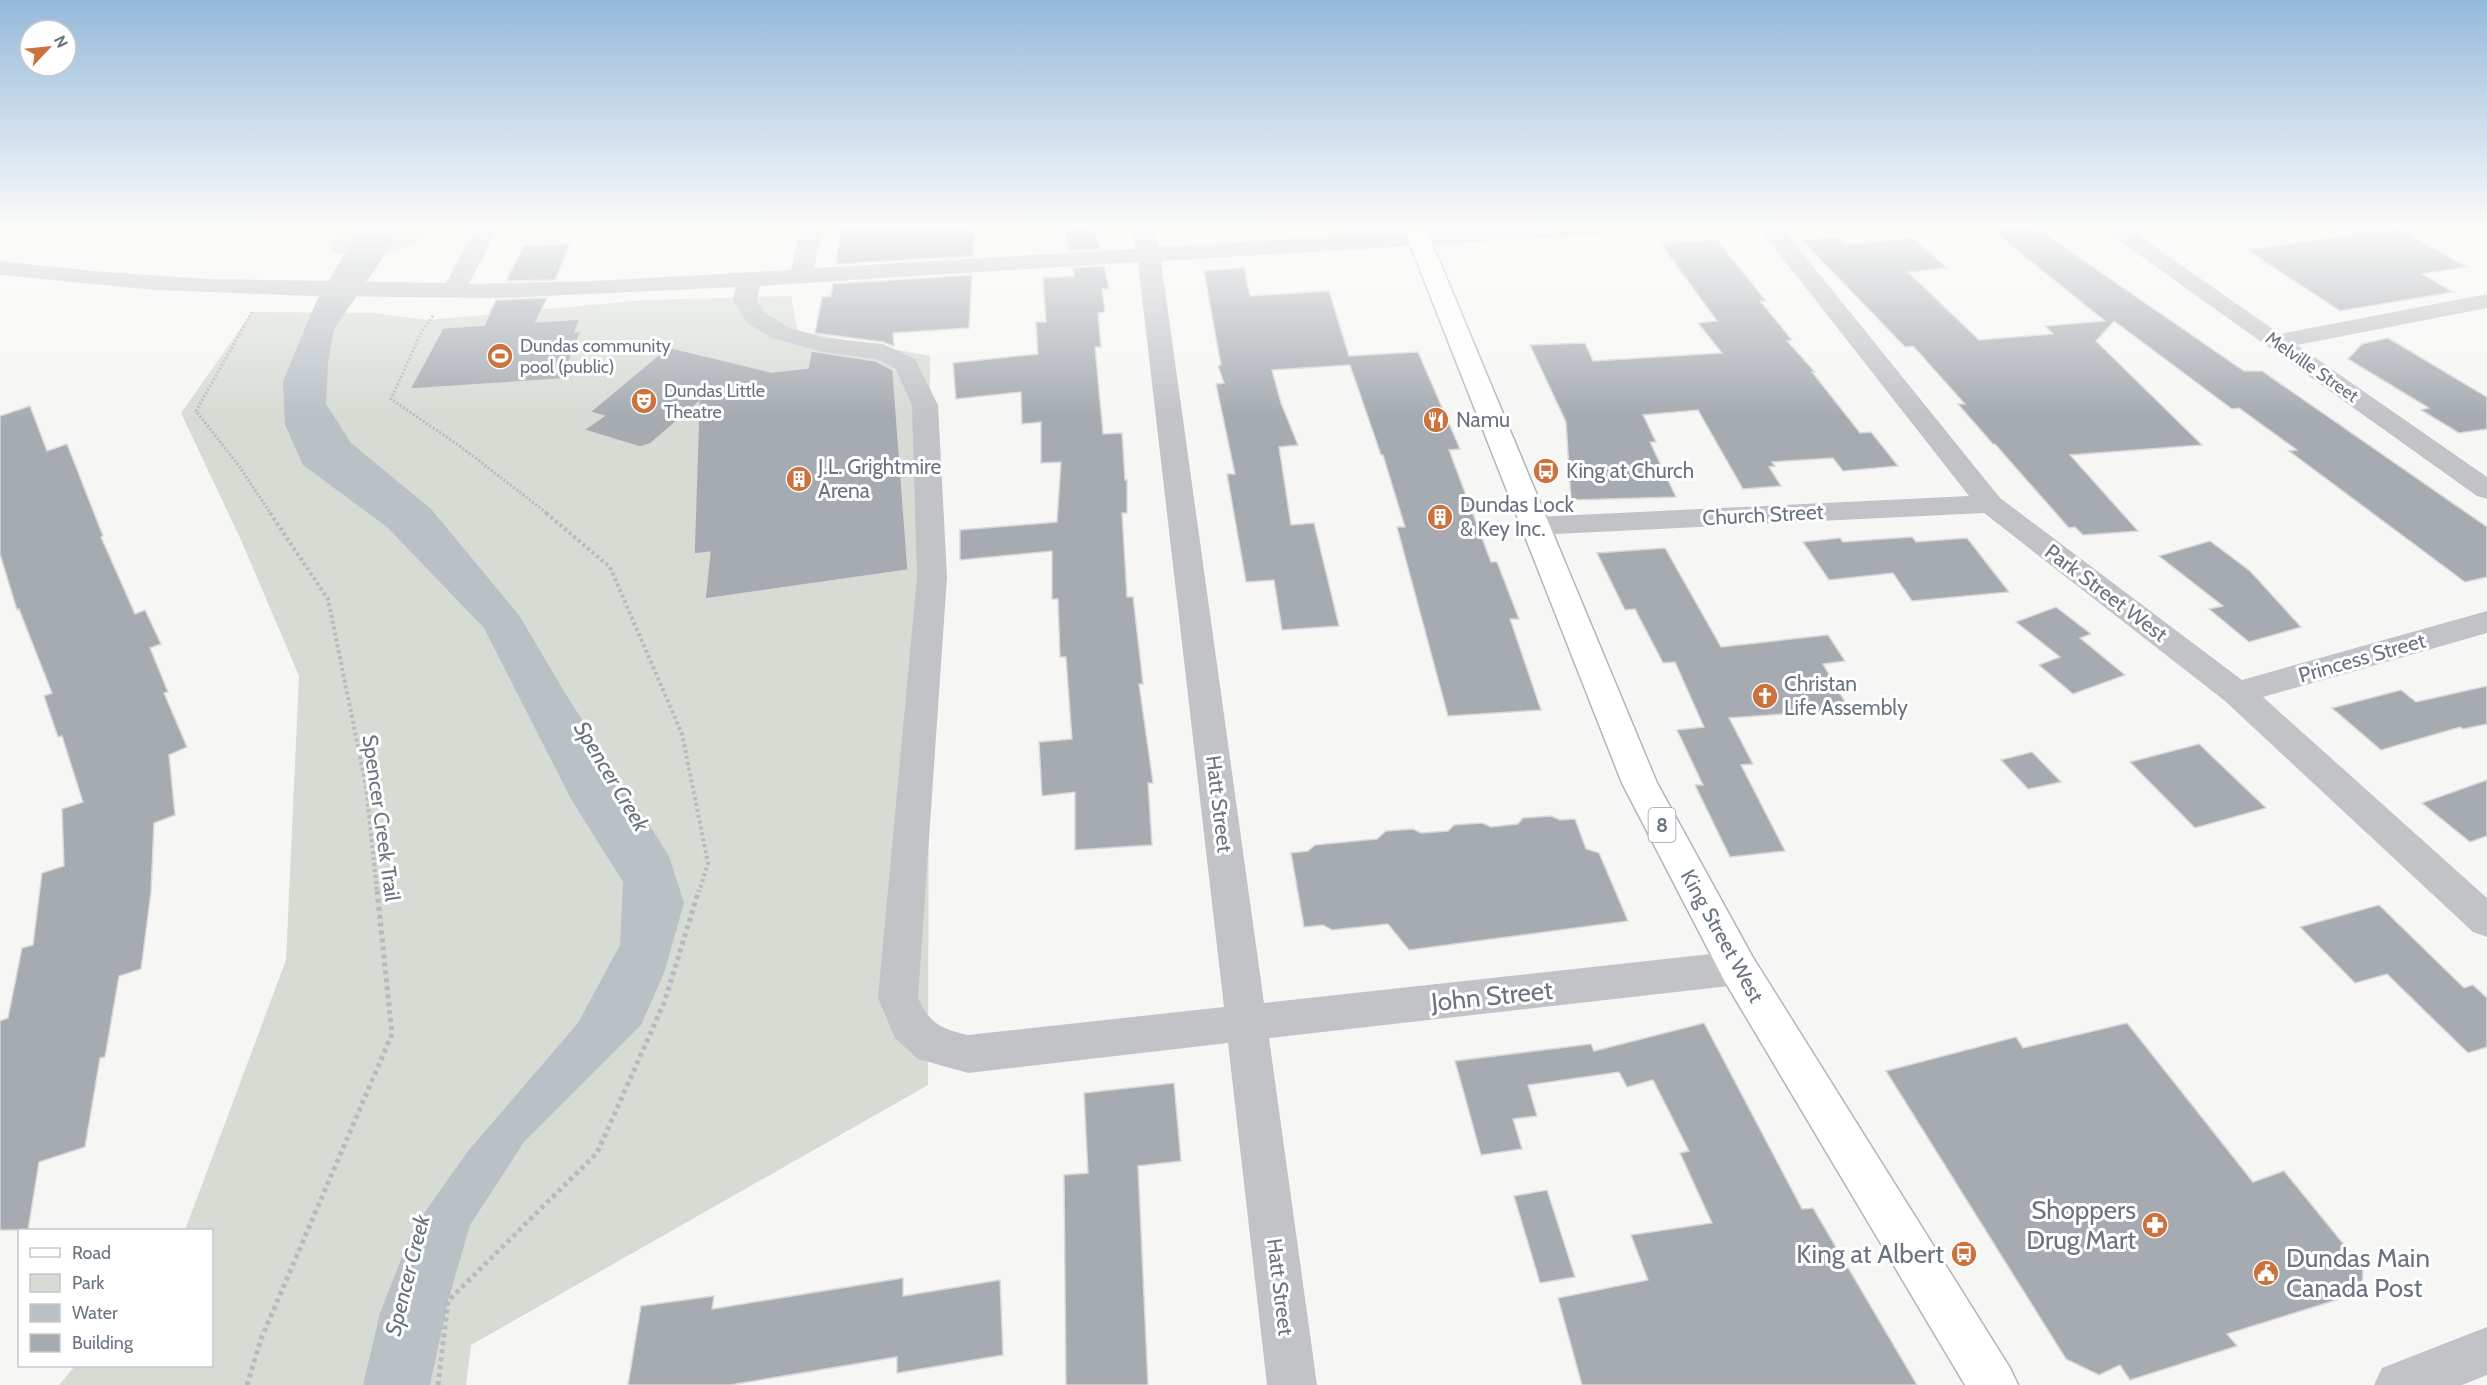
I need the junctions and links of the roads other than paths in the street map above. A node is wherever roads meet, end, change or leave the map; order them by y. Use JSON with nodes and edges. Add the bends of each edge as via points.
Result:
{"nodes":[{"id":1,"x":337,"y":289,"type":"edge"},
{"id":2,"x":406,"y":289,"type":"edge"},
{"id":3,"x":463,"y":289,"type":"edge"},
{"id":4,"x":546,"y":289,"type":"edge"},
{"id":5,"x":747,"y":289,"type":"edge"},
{"id":6,"x":1151,"y":289,"type":"edge"},
{"id":7,"x":1439,"y":289,"type":"edge"},
{"id":8,"x":1818,"y":289,"type":"edge"},
{"id":9,"x":2200,"y":289,"type":"edge"},
{"id":10,"x":2487,"y":301,"type":"edge"},
{"id":11,"x":2276,"y":342,"type":"junction"},
{"id":12,"x":2487,"y":490,"type":"edge"},
{"id":13,"x":1990,"y":504,"type":"junction"},
{"id":14,"x":1535,"y":526,"type":"junction"},
{"id":15,"x":2487,"y":622,"type":"edge"},
{"id":16,"x":2237,"y":693,"type":"junction"},
{"id":17,"x":2487,"y":921,"type":"edge"},
{"id":18,"x":1738,"y":968,"type":"junction"},
{"id":19,"x":1247,"y":1023,"type":"junction"},
{"id":20,"x":2487,"y":1351,"type":"edge"},
{"id":21,"x":1292,"y":1385,"type":"edge"},
{"id":22,"x":1993,"y":1385,"type":"edge"},
{"id":23,"x":2399,"y":1385,"type":"edge"}],
"edges":[{"from":1,"to":2,"type":"street"},
{"from":3,"to":4,"type":"street"},
{"from":5,"to":19,"type":"street","name":"John Street","via":[[745,301],[755,317],[781,333],[883,352],[906,364],[925,405],[932,577],[898,998],[909,1025],[933,1046],[968,1054]]},
{"from":6,"to":19,"type":"street","name":"Hatt Street"},
{"from":7,"to":14,"type":"main road","name":"King Street West","number":"8"},
{"from":8,"to":13,"type":"street","name":"Park Street West"},
{"from":9,"to":11,"type":"street","name":"Melville Street"},
{"from":10,"to":11,"type":"street"},
{"from":11,"to":12,"type":"street","name":"Melville Street"},
{"from":13,"to":14,"type":"street","name":"Church Street"},
{"from":13,"to":16,"type":"street","name":"Park Street West"},
{"from":14,"to":18,"type":"main road","name":"King Street West","number":"8","via":[[1640,783]]},
{"from":15,"to":16,"type":"street","name":"Princess Street"},
{"from":16,"to":17,"type":"street","name":"Park Street West"},
{"from":18,"to":19,"type":"street","name":"John Street"},
{"from":18,"to":22,"type":"main road","name":"King Street West","number":"8"},
{"from":19,"to":21,"type":"street","name":"Hatt Street"},
{"from":20,"to":23,"type":"street"}]}
